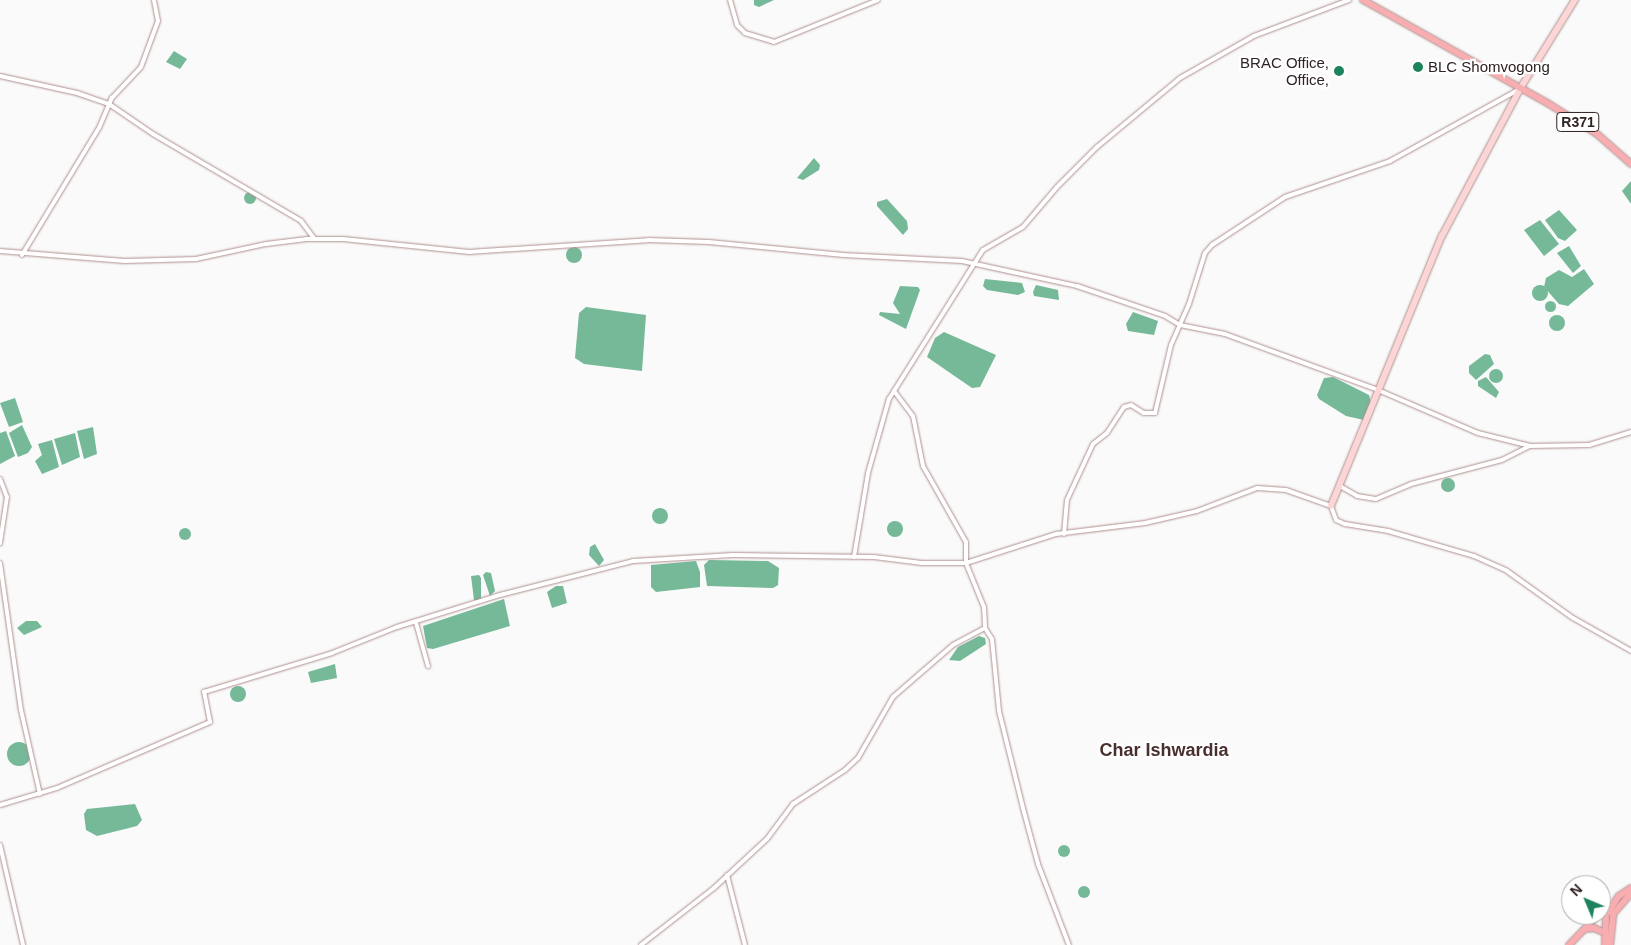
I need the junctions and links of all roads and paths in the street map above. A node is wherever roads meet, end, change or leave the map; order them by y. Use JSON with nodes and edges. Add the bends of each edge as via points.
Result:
{"nodes":[{"id":1,"x":154,"y":0,"type":"edge"},
{"id":2,"x":730,"y":0,"type":"edge"},
{"id":3,"x":878,"y":0,"type":"edge"},
{"id":4,"x":1348,"y":0,"type":"edge"},
{"id":5,"x":1363,"y":0,"type":"edge"},
{"id":6,"x":1575,"y":0,"type":"edge"},
{"id":7,"x":0,"y":76,"type":"edge"},
{"id":8,"x":1520,"y":89,"type":"junction"},
{"id":9,"x":109,"y":104,"type":"junction"},
{"id":10,"x":1631,"y":164,"type":"edge"},
{"id":11,"x":314,"y":238,"type":"junction"},
{"id":12,"x":0,"y":252,"type":"edge"},
{"id":13,"x":22,"y":255,"type":"junction"},
{"id":14,"x":972,"y":263,"type":"junction"},
{"id":15,"x":1180,"y":325,"type":"junction"},
{"id":16,"x":1378,"y":390,"type":"junction"},
{"id":17,"x":894,"y":391,"type":"junction"},
{"id":18,"x":1631,"y":432,"type":"edge"},
{"id":19,"x":1530,"y":446,"type":"junction"},
{"id":20,"x":0,"y":479,"type":"edge"},
{"id":21,"x":1340,"y":486,"type":"junction"},
{"id":22,"x":1331,"y":506,"type":"junction"},
{"id":23,"x":1064,"y":534,"type":"junction"},
{"id":24,"x":0,"y":543,"type":"edge"},
{"id":25,"x":854,"y":557,"type":"junction"},
{"id":26,"x":0,"y":563,"type":"edge"},
{"id":27,"x":966,"y":563,"type":"junction"},
{"id":28,"x":416,"y":623,"type":"junction"},
{"id":29,"x":985,"y":628,"type":"junction"},
{"id":30,"x":1631,"y":651,"type":"edge"},
{"id":31,"x":428,"y":666,"type":"dead end"},
{"id":32,"x":40,"y":794,"type":"junction"},
{"id":33,"x":0,"y":805,"type":"edge"},
{"id":34,"x":0,"y":844,"type":"edge"},
{"id":35,"x":727,"y":875,"type":"junction"},
{"id":36,"x":1631,"y":888,"type":"edge"},
{"id":37,"x":1631,"y":893,"type":"edge"},
{"id":38,"x":1611,"y":905,"type":"edge"},
{"id":39,"x":1589,"y":925,"type":"edge"},
{"id":40,"x":1607,"y":925,"type":"edge"},
{"id":41,"x":1585,"y":929,"type":"junction"},
{"id":42,"x":1606,"y":934,"type":"junction"},
{"id":43,"x":23,"y":945,"type":"edge"},
{"id":44,"x":641,"y":945,"type":"edge"},
{"id":45,"x":745,"y":945,"type":"edge"},
{"id":46,"x":1069,"y":945,"type":"edge"},
{"id":47,"x":1569,"y":945,"type":"edge"},
{"id":48,"x":1605,"y":945,"type":"edge"},
{"id":49,"x":1610,"y":945,"type":"edge"}],
"edges":[{"from":1,"to":9,"type":"street","via":[[158,21],[149,52],[142,67]]},
{"from":2,"to":3,"type":"street","via":[[737,25],[745,32],[774,42]]},
{"from":4,"to":14,"type":"street","via":[[1254,36],[1180,78],[1097,146],[1023,227],[983,250]]},
{"from":5,"to":8,"type":"main road","number":"R371"},
{"from":6,"to":8,"type":"street"},
{"from":7,"to":9,"type":"street","via":[[77,93]]},
{"from":8,"to":10,"type":"main road","number":"R371","via":[[1597,134]]},
{"from":8,"to":15,"type":"street","via":[[1390,161],[1285,197],[1233,228],[1205,253]]},
{"from":8,"to":16,"type":"street","via":[[1442,236]]},
{"from":9,"to":11,"type":"street","via":[[153,134],[301,221]]},
{"from":9,"to":13,"type":"street","via":[[90,145]]},
{"from":11,"to":13,"type":"street","via":[[266,244],[196,259],[125,261]]},
{"from":11,"to":14,"type":"street","via":[[468,252],[648,240],[709,242]]},
{"from":12,"to":13,"type":"street"},
{"from":14,"to":15,"type":"street","via":[[1077,286],[1165,316]]},
{"from":14,"to":17,"type":"street"},
{"from":15,"to":16,"type":"street","via":[[1269,348]]},
{"from":15,"to":23,"type":"street","via":[[1171,345],[1155,413],[1144,413],[1131,405],[1124,407],[1107,433],[1093,444],[1068,500]]},
{"from":16,"to":19,"type":"street","via":[[1478,433]]},
{"from":16,"to":21,"type":"street"},
{"from":17,"to":25,"type":"street","via":[[868,473]]},
{"from":17,"to":27,"type":"street","via":[[913,416],[919,454],[934,490],[966,542]]},
{"from":18,"to":19,"type":"street","via":[[1589,445]]},
{"from":19,"to":21,"type":"street","via":[[1502,460],[1410,484],[1376,499],[1357,496]]},
{"from":20,"to":24,"type":"street","via":[[7,497]]},
{"from":21,"to":22,"type":"street"},
{"from":22,"to":23,"type":"street","via":[[1286,490],[1257,488],[1197,511],[1145,523]]},
{"from":22,"to":30,"type":"street","via":[[1336,520],[1345,524],[1388,531],[1474,556],[1507,572],[1573,618]]},
{"from":23,"to":27,"type":"street","via":[[1032,540]]},
{"from":25,"to":27,"type":"street"},
{"from":25,"to":28,"type":"street","via":[[704,555],[633,561],[500,595]]},
{"from":26,"to":32,"type":"street","via":[[21,710]]},
{"from":27,"to":29,"type":"street","via":[[984,608]]},
{"from":28,"to":31,"type":"street"},
{"from":28,"to":32,"type":"street","via":[[204,692],[210,722]]},
{"from":29,"to":35,"type":"street","via":[[953,646],[893,697],[858,758],[846,770],[793,804],[767,840]]},
{"from":29,"to":46,"type":"street","via":[[992,639],[999,711],[1038,864]]},
{"from":32,"to":33,"type":"street"},
{"from":34,"to":43,"type":"street"},
{"from":35,"to":44,"type":"street"},
{"from":35,"to":45,"type":"street"},
{"from":36,"to":38,"type":"main road"},
{"from":37,"to":42,"type":"main road","via":[[1613,914]]},
{"from":39,"to":41,"type":"main road"},
{"from":40,"to":42,"type":"main road"},
{"from":41,"to":42,"type":"main road"},
{"from":41,"to":47,"type":"main road"},
{"from":42,"to":48,"type":"main road"},
{"from":42,"to":49,"type":"main road"}]}
